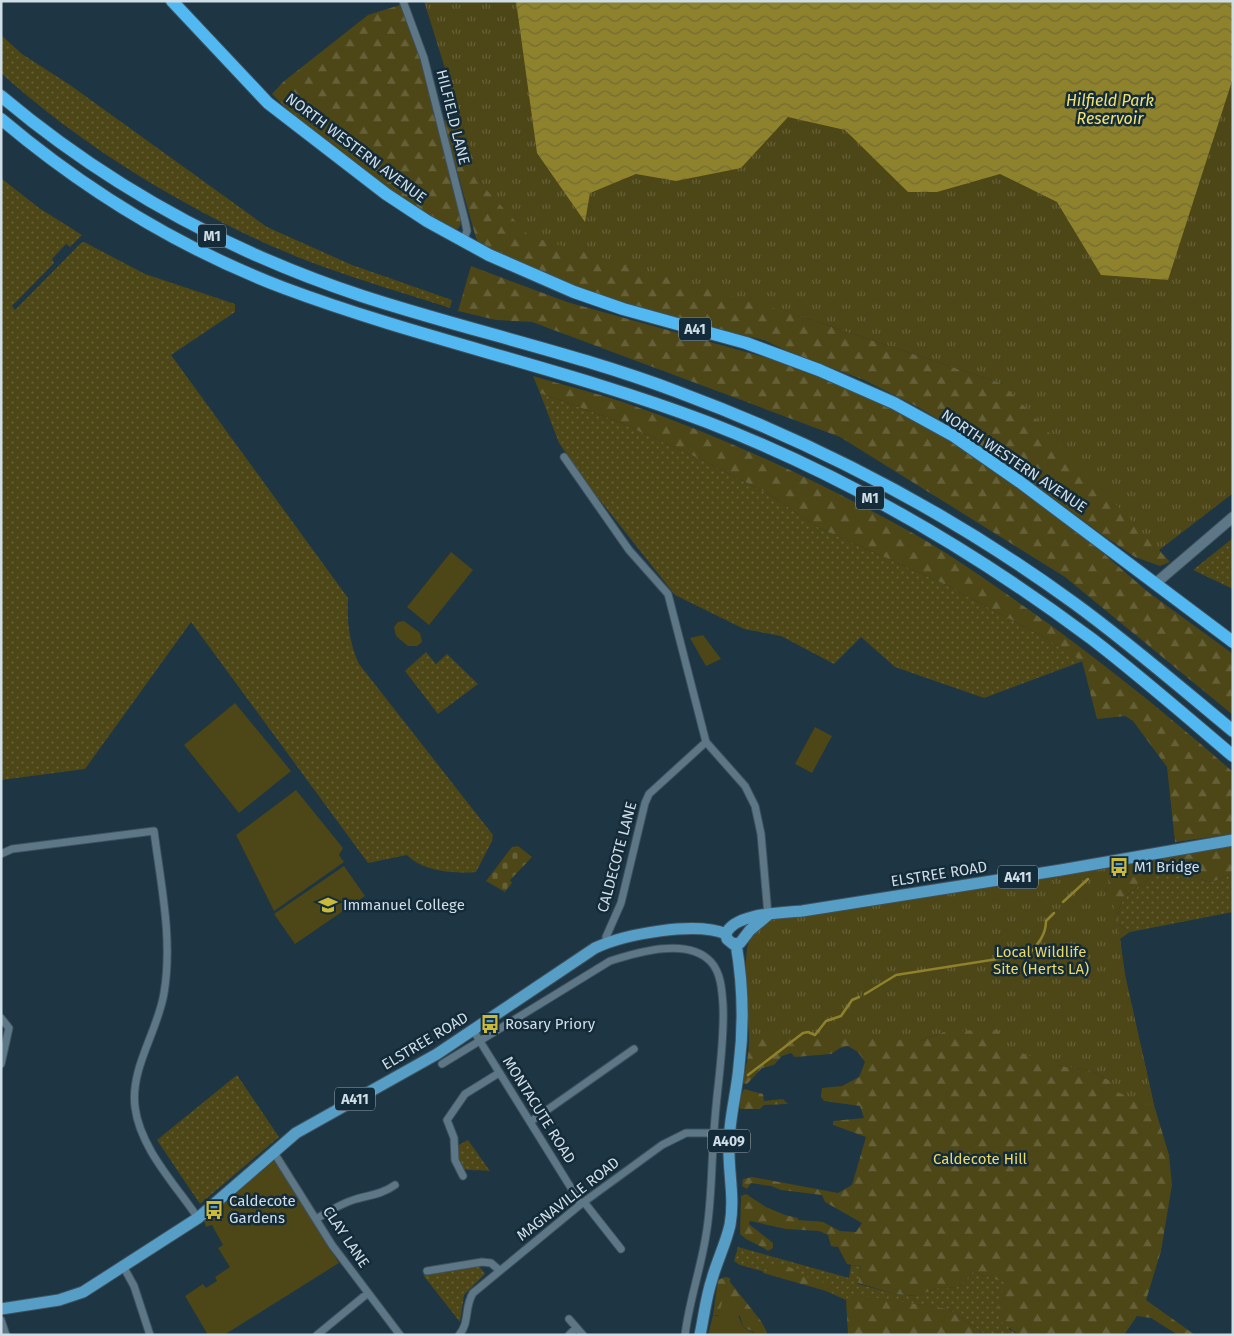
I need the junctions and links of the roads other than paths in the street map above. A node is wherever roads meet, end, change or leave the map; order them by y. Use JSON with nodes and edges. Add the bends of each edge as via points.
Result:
{"nodes":[{"id":1,"x":172,"y":1,"type":"edge"},
{"id":2,"x":404,"y":1,"type":"edge"},
{"id":3,"x":1,"y":96,"type":"edge"},
{"id":4,"x":1,"y":120,"type":"edge"},
{"id":5,"x":463,"y":241,"type":"junction"},
{"id":6,"x":564,"y":457,"type":"dead end"},
{"id":7,"x":1233,"y":517,"type":"edge"},
{"id":8,"x":1156,"y":583,"type":"junction"},
{"id":9,"x":1233,"y":642,"type":"edge"},
{"id":10,"x":1233,"y":732,"type":"edge"},
{"id":11,"x":706,"y":742,"type":"junction"},
{"id":12,"x":1233,"y":756,"type":"edge"},
{"id":13,"x":1233,"y":840,"type":"edge"},
{"id":14,"x":1,"y":854,"type":"edge"},
{"id":15,"x":768,"y":916,"type":"junction"},
{"id":16,"x":736,"y":926,"type":"junction"},
{"id":17,"x":726,"y":934,"type":"junction"},
{"id":18,"x":745,"y":935,"type":"junction"},
{"id":19,"x":607,"y":942,"type":"junction"},
{"id":20,"x":736,"y":944,"type":"junction"},
{"id":21,"x":1,"y":1018,"type":"edge"},
{"id":22,"x":473,"y":1030,"type":"junction"},
{"id":23,"x":480,"y":1040,"type":"junction"},
{"id":24,"x":634,"y":1048,"type":"dead end"},
{"id":25,"x":1,"y":1064,"type":"edge"},
{"id":26,"x":442,"y":1064,"type":"dead end"},
{"id":27,"x":499,"y":1072,"type":"junction"},
{"id":28,"x":530,"y":1122,"type":"junction"},
{"id":29,"x":714,"y":1133,"type":"junction"},
{"id":30,"x":730,"y":1133,"type":"junction"},
{"id":31,"x":273,"y":1151,"type":"junction"},
{"id":32,"x":463,"y":1176,"type":"dead end"},
{"id":33,"x":395,"y":1186,"type":"dead end"},
{"id":34,"x":583,"y":1203,"type":"junction"},
{"id":35,"x":198,"y":1218,"type":"junction"},
{"id":36,"x":316,"y":1219,"type":"junction"},
{"id":37,"x":621,"y":1249,"type":"dead end"},
{"id":38,"x":123,"y":1266,"type":"junction"},
{"id":39,"x":499,"y":1270,"type":"junction"},
{"id":40,"x":427,"y":1271,"type":"dead end"},
{"id":41,"x":368,"y":1293,"type":"junction"},
{"id":42,"x":1,"y":1309,"type":"edge"},
{"id":43,"x":569,"y":1319,"type":"dead end"},
{"id":44,"x":1,"y":1321,"type":"edge"},
{"id":45,"x":576,"y":1328,"type":"junction"},
{"id":46,"x":6,"y":1335,"type":"edge"},
{"id":47,"x":150,"y":1335,"type":"edge"},
{"id":48,"x":317,"y":1335,"type":"edge"},
{"id":49,"x":400,"y":1335,"type":"edge"},
{"id":50,"x":459,"y":1335,"type":"edge"},
{"id":51,"x":569,"y":1335,"type":"edge"},
{"id":52,"x":583,"y":1335,"type":"edge"},
{"id":53,"x":685,"y":1335,"type":"edge"},
{"id":54,"x":700,"y":1335,"type":"edge"}],
"edges":[{"from":1,"to":5,"type":"highway","name":"NORTH WESTERN AVENUE","number":"A41","via":[[268,103],[386,194]]},
{"from":2,"to":5,"type":"street","name":"HILFIELD LANE","via":[[424,58],[466,221]]},
{"from":3,"to":10,"type":"highway","number":"M1","via":[[116,182],[183,221],[252,255],[362,296],[641,378],[750,420],[860,472],[934,512],[1045,582],[1135,649]]},
{"from":4,"to":12,"type":"highway","number":"M1","via":[[107,197],[174,237],[245,271],[395,326],[635,396],[750,440],[856,490],[962,550],[1055,612],[1124,664]]},
{"from":5,"to":8,"type":"highway","name":"NORTH WESTERN AVENUE","number":"A41","via":[[524,272],[574,292],[746,343],[894,403],[954,436]]},
{"from":6,"to":11,"type":"street","via":[[629,550],[668,594]]},
{"from":7,"to":8,"type":"street"},
{"from":8,"to":9,"type":"highway","name":"NORTH WESTERN AVENUE","number":"A41"},
{"from":11,"to":15,"type":"street","via":[[745,786],[755,806],[761,834]]},
{"from":11,"to":19,"type":"street","name":"CALDECOTE LANE","via":[[649,794],[622,903],[606,937]]},
{"from":13,"to":15,"type":"main road","name":"ELSTREE ROAD","number":"A411"},
{"from":14,"to":35,"type":"street","via":[[12,849],[154,832],[168,937],[167,970],[161,1007],[136,1078],[135,1107],[146,1140]]},
{"from":15,"to":16,"type":"main road","name":"ELSTREE ROAD","number":"A411","via":[[750,917]]},
{"from":15,"to":18,"type":"main road"},
{"from":16,"to":17,"type":"main road","name":"ELSTREE ROAD","number":"A411"},
{"from":16,"to":18,"type":"main road","via":[[742,928]]},
{"from":17,"to":19,"type":"main road","name":"ELSTREE ROAD","number":"A411","via":[[714,929],[692,928]]},
{"from":17,"to":20,"type":"main road","via":[[729,942]]},
{"from":18,"to":20,"type":"main road"},
{"from":19,"to":22,"type":"main road","name":"ELSTREE ROAD","number":"A411","via":[[578,958]]},
{"from":20,"to":30,"type":"main road","number":"A409","via":[[742,975],[742,1014],[740,1066]]},
{"from":21,"to":25,"type":"street","via":[[9,1028]]},
{"from":22,"to":23,"type":"street","name":"MONTACUTE ROAD"},
{"from":22,"to":31,"type":"main road","name":"ELSTREE ROAD","number":"A411","via":[[437,1054],[312,1123]]},
{"from":23,"to":26,"type":"street"},
{"from":23,"to":27,"type":"street","name":"MONTACUTE ROAD"},
{"from":23,"to":29,"type":"street","via":[[610,961],[674,948],[695,951],[717,970],[721,986],[722,1040]]},
{"from":24,"to":28,"type":"street"},
{"from":27,"to":28,"type":"street","name":"MONTACUTE ROAD"},
{"from":27,"to":32,"type":"street","via":[[465,1094],[447,1120],[454,1138],[455,1160]]},
{"from":28,"to":34,"type":"street","name":"MONTACUTE ROAD"},
{"from":29,"to":30,"type":"street","name":"MAGNAVILLE ROAD"},
{"from":29,"to":34,"type":"street","name":"MAGNAVILLE ROAD","via":[[697,1132],[676,1137]]},
{"from":29,"to":53,"type":"street","via":[[711,1205]]},
{"from":30,"to":54,"type":"main road","number":"A409","via":[[732,1210],[726,1240],[712,1278]]},
{"from":31,"to":35,"type":"main road","name":"ELSTREE ROAD","number":"A411"},
{"from":31,"to":36,"type":"street","name":"CLAY LANE"},
{"from":33,"to":36,"type":"street","via":[[382,1194],[337,1206]]},
{"from":34,"to":37,"type":"street","name":"MONTACUTE ROAD"},
{"from":34,"to":39,"type":"street","name":"MAGNAVILLE ROAD"},
{"from":35,"to":38,"type":"main road","name":"ELSTREE ROAD","number":"A411"},
{"from":36,"to":41,"type":"street","name":"CLAY LANE","via":[[336,1252]]},
{"from":38,"to":42,"type":"main road","name":"ELSTREE ROAD","number":"A411","via":[[71,1296]]},
{"from":38,"to":47,"type":"street","via":[[134,1286]]},
{"from":39,"to":40,"type":"street","via":[[491,1263],[482,1262]]},
{"from":39,"to":50,"type":"street","name":"MAGNAVILLE ROAD","via":[[469,1299],[465,1327]]},
{"from":41,"to":48,"type":"street"},
{"from":41,"to":49,"type":"street","name":"CLAY LANE"},
{"from":43,"to":45,"type":"street"},
{"from":44,"to":46,"type":"street"},
{"from":45,"to":51,"type":"street"},
{"from":45,"to":52,"type":"street"}]}
